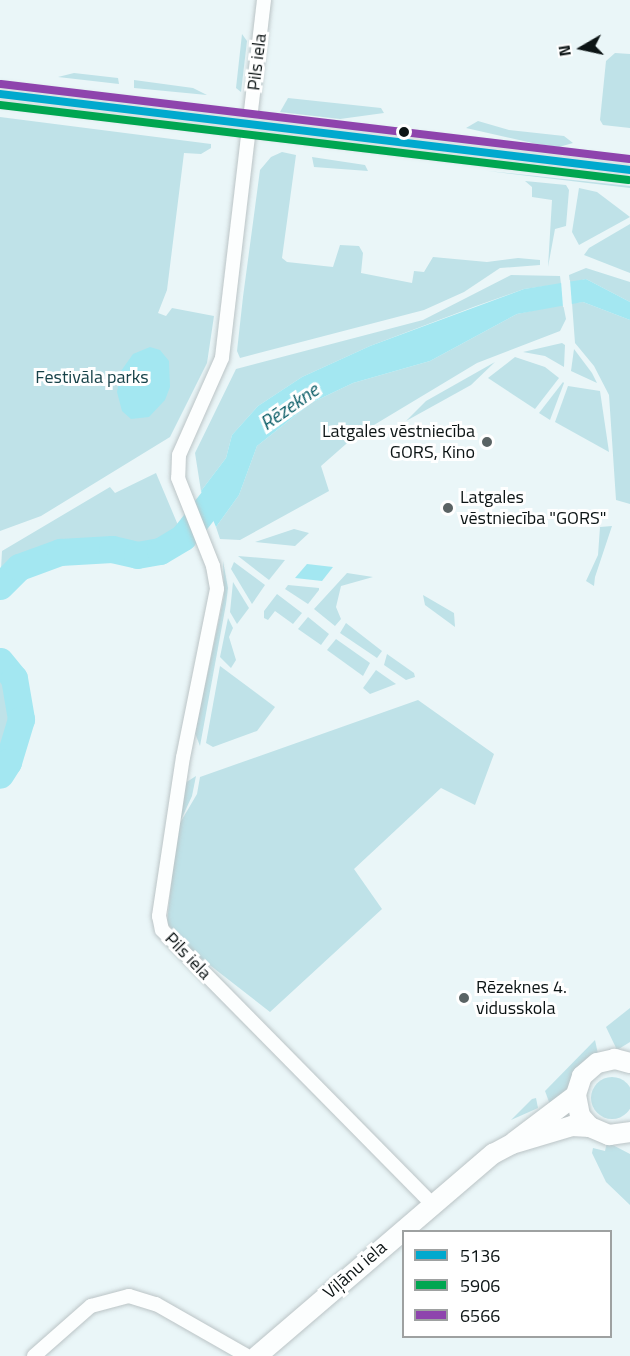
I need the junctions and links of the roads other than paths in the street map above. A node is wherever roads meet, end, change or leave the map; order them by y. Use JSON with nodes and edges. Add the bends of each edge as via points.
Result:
{"nodes":[{"id":1,"x":264,"y":0,"type":"edge"},
{"id":2,"x":0,"y":94,"type":"edge"},
{"id":3,"x":250,"y":125,"type":"junction"},
{"id":4,"x":630,"y":170,"type":"edge"},
{"id":5,"x":625,"y":1057,"type":"edge"},
{"id":6,"x":576,"y":1095,"type":"junction"},
{"id":7,"x":590,"y":1127,"type":"junction"},
{"id":8,"x":630,"y":1132,"type":"edge"},
{"id":9,"x":609,"y":1135,"type":"junction"},
{"id":10,"x":512,"y":1144,"type":"junction"},
{"id":11,"x":630,"y":1148,"type":"edge"},
{"id":12,"x":432,"y":1204,"type":"junction"},
{"id":13,"x":402,"y":1230,"type":"edge"},
{"id":14,"x":402,"y":1230,"type":"edge"},
{"id":15,"x":34,"y":1356,"type":"edge"},
{"id":16,"x":247,"y":1356,"type":"edge"},
{"id":17,"x":257,"y":1356,"type":"edge"}],
"edges":[{"from":1,"to":3,"type":"street","name":"Pils iela"},
{"from":2,"to":3,"type":"main road"},
{"from":3,"to":4,"type":"main road"},
{"from":3,"to":12,"type":"street","name":"Pils iela","via":[[222,358],[179,455],[178,478],[208,553],[217,589],[180,777],[160,902],[162,930]]},
{"from":5,"to":6,"type":"main road","via":[[590,1068]]},
{"from":6,"to":7,"type":"main road","via":[[580,1116]]},
{"from":6,"to":10,"type":"main road"},
{"from":7,"to":9,"type":"main road"},
{"from":7,"to":10,"type":"main road","via":[[572,1126]]},
{"from":8,"to":9,"type":"main road"},
{"from":9,"to":11,"type":"main road"},
{"from":10,"to":12,"type":"main road","name":"Viļānu iela","via":[[493,1154]]},
{"from":12,"to":14,"type":"main road","name":"Viļānu iela"},
{"from":13,"to":17,"type":"main road","name":"Viļānu iela"},
{"from":15,"to":16,"type":"street","via":[[90,1306],[129,1296],[156,1304]]}]}
